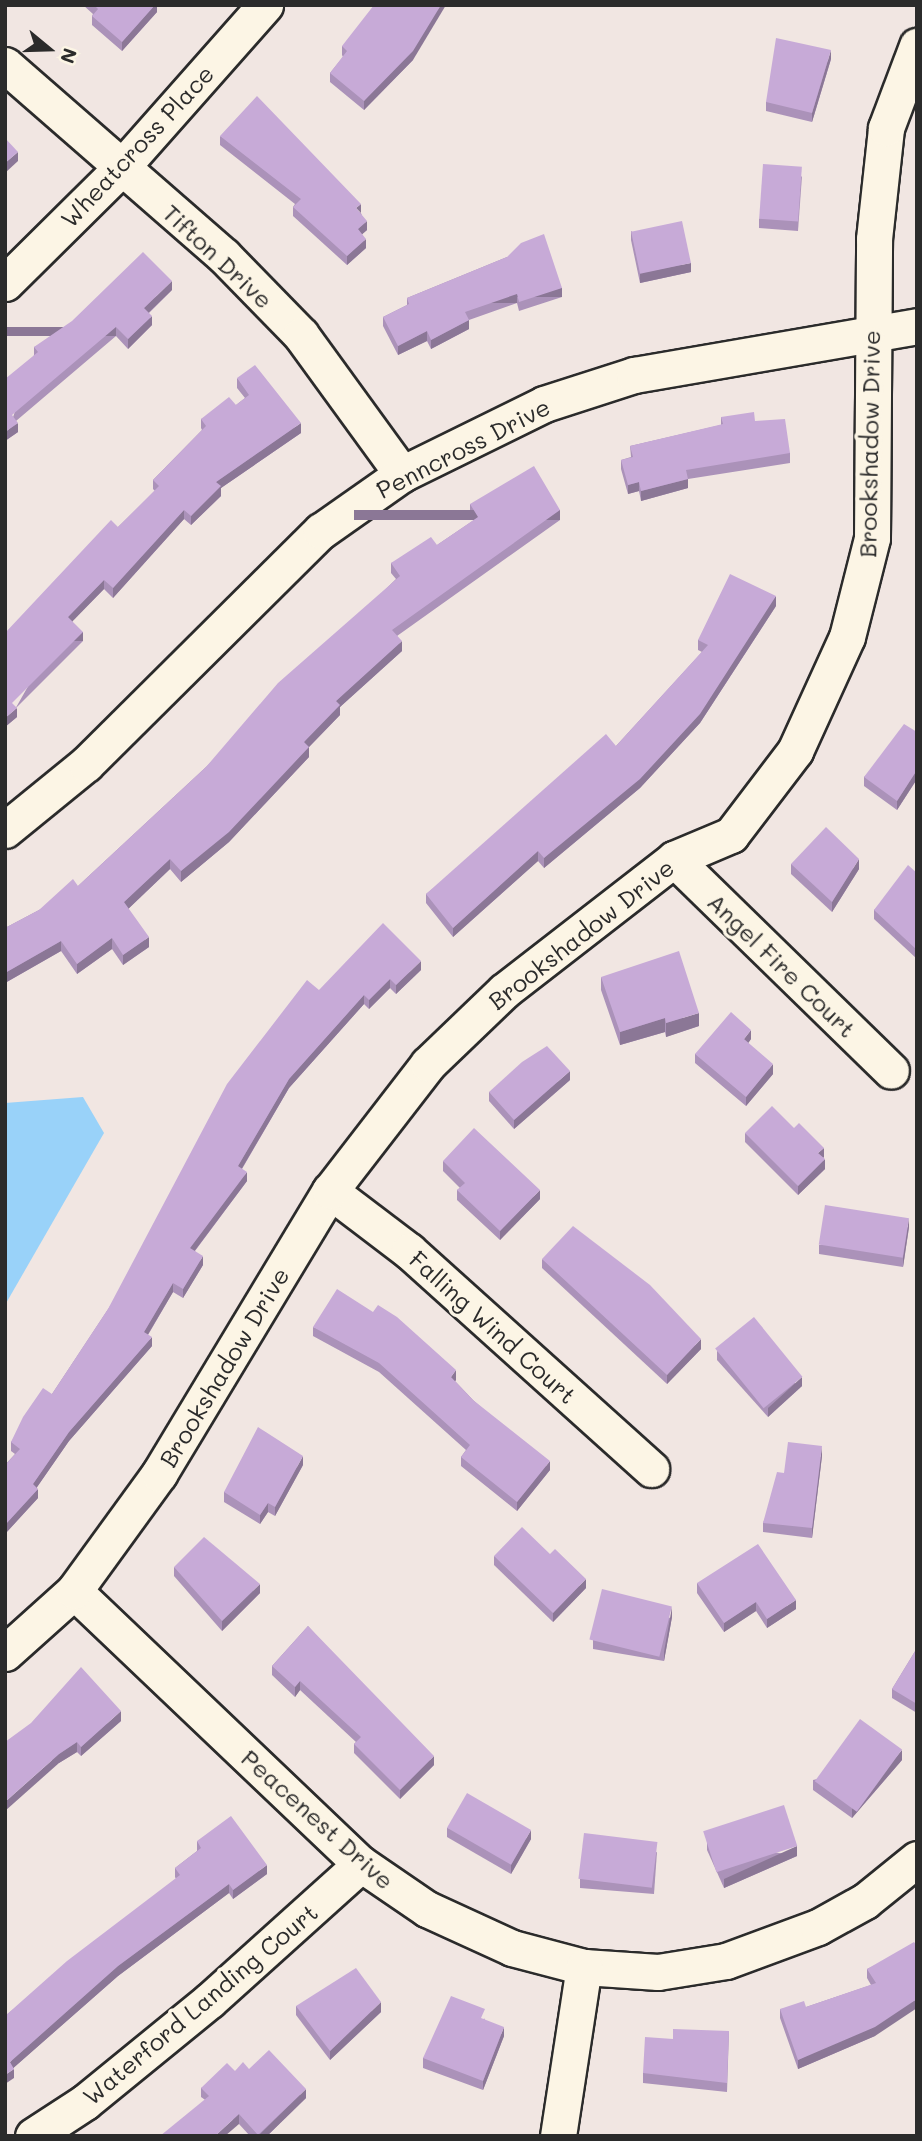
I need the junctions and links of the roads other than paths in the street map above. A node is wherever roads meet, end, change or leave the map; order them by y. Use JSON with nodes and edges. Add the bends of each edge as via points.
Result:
{"nodes":[{"id":1,"x":265,"y":5,"type":"edge"},
{"id":2,"x":917,"y":46,"type":"edge"},
{"id":3,"x":5,"y":65,"type":"edge"},
{"id":4,"x":120,"y":169,"type":"junction"},
{"id":5,"x":5,"y":283,"type":"edge"},
{"id":6,"x":917,"y":326,"type":"edge"},
{"id":7,"x":871,"y":333,"type":"junction"},
{"id":8,"x":402,"y":474,"type":"junction"},
{"id":9,"x":5,"y":830,"type":"edge"},
{"id":10,"x":674,"y":859,"type":"junction"},
{"id":11,"x":891,"y":1071,"type":"dead end"},
{"id":12,"x":330,"y":1191,"type":"junction"},
{"id":13,"x":651,"y":1469,"type":"dead end"},
{"id":14,"x":74,"y":1591,"type":"junction"},
{"id":15,"x":5,"y":1653,"type":"edge"},
{"id":16,"x":917,"y":1860,"type":"edge"},
{"id":17,"x":361,"y":1864,"type":"junction"},
{"id":18,"x":584,"y":1967,"type":"junction"},
{"id":19,"x":33,"y":2136,"type":"edge"},
{"id":20,"x":558,"y":2136,"type":"edge"}],
"edges":[{"from":1,"to":4,"type":"street","name":"Wheatcross Place"},
{"from":2,"to":7,"type":"street","name":"Brookshadow Drive","via":[[886,128]]},
{"from":3,"to":4,"type":"street","name":"Tifton Drive"},
{"from":4,"to":5,"type":"street","name":"Wheatcross Place"},
{"from":4,"to":8,"type":"street","name":"Tifton Drive","via":[[224,256],[301,335]]},
{"from":6,"to":7,"type":"street","name":"Penncross Drive"},
{"from":7,"to":8,"type":"street","name":"Penncross Drive","via":[[634,374],[544,404]]},
{"from":7,"to":10,"type":"street","name":"Brookshadow Drive","via":[[872,538],[847,637],[794,751],[757,803],[731,835]]},
{"from":8,"to":9,"type":"street","name":"Penncross Drive","via":[[321,531],[86,764]]},
{"from":10,"to":11,"type":"street","name":"Angel Fire Court"},
{"from":10,"to":12,"type":"street","name":"Brookshadow Drive","via":[[505,991],[428,1064]]},
{"from":12,"to":13,"type":"street","name":"Falling Wind Court","via":[[409,1251]]},
{"from":12,"to":14,"type":"street","name":"Brookshadow Drive","via":[[191,1427]]},
{"from":14,"to":15,"type":"street","name":"Brookshadow Drive"},
{"from":14,"to":17,"type":"street","name":"Peacenest Drive"},
{"from":16,"to":18,"type":"street","name":"Peacenest Drive","via":[[865,1901],[775,1945],[659,1972]]},
{"from":17,"to":18,"type":"street","name":"Peacenest Drive","via":[[472,1932]]},
{"from":17,"to":19,"type":"street","name":"Waterford Landing Court","via":[[211,2000],[85,2102]]},
{"from":18,"to":20,"type":"street"}]}
